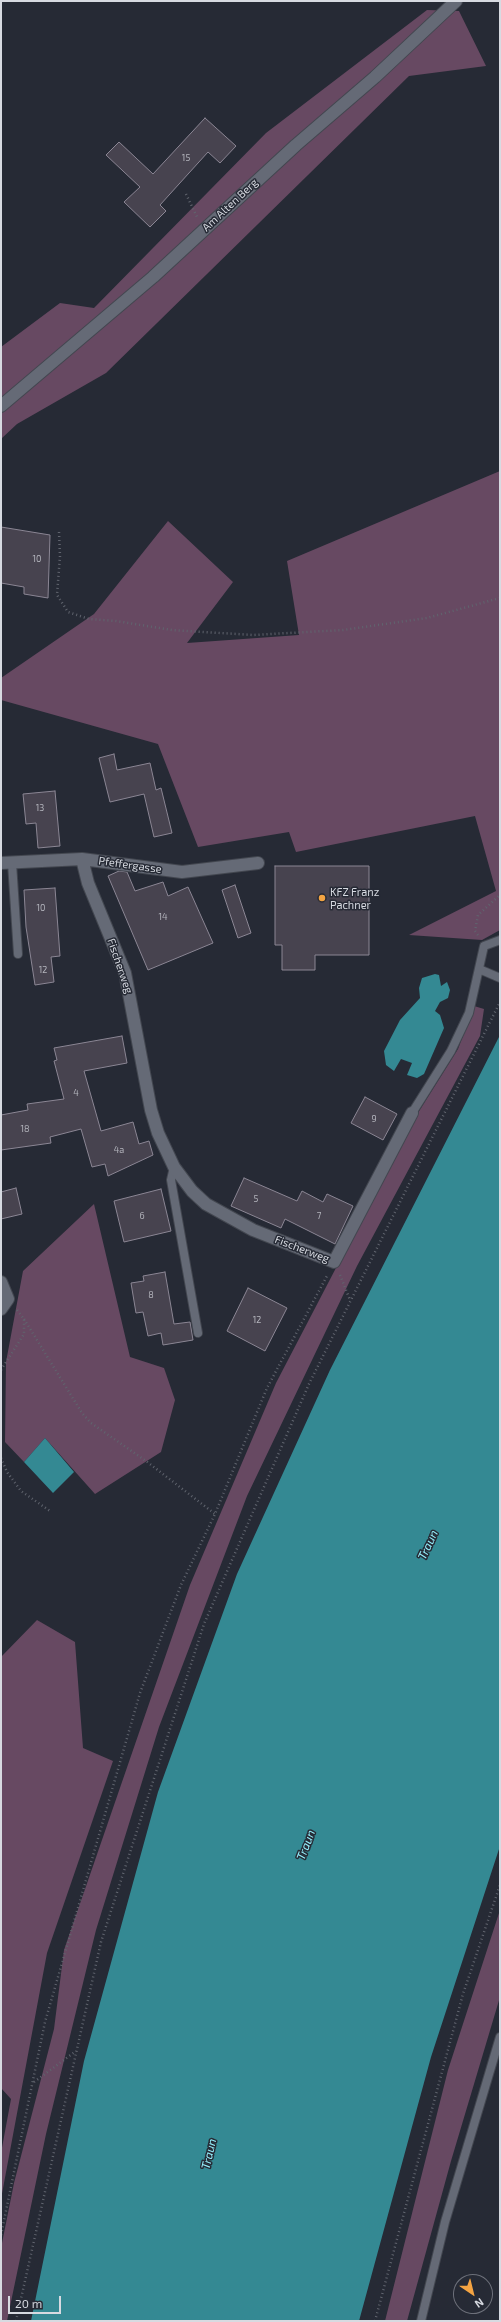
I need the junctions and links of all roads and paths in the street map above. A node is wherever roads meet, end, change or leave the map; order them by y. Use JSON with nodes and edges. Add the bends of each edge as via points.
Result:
{"nodes":[{"id":1,"x":456,"y":1,"type":"edge"},
{"id":2,"x":186,"y":194,"type":"dead end"},
{"id":3,"x":204,"y":230,"type":"junction"},
{"id":4,"x":1,"y":406,"type":"edge"},
{"id":5,"x":59,"y":532,"type":"dead end"},
{"id":6,"x":500,"y":598,"type":"edge"},
{"id":7,"x":82,"y":859,"type":"junction"},
{"id":8,"x":6,"y":863,"type":"edge"},
{"id":9,"x":258,"y":863,"type":"dead end"},
{"id":10,"x":500,"y":895,"type":"edge"},
{"id":11,"x":500,"y":940,"type":"edge"},
{"id":12,"x":484,"y":946,"type":"junction"},
{"id":13,"x":18,"y":954,"type":"dead end"},
{"id":14,"x":479,"y":969,"type":"junction"},
{"id":15,"x":500,"y":978,"type":"edge"},
{"id":16,"x":500,"y":1002,"type":"edge"},
{"id":17,"x":412,"y":1113,"type":"joint"},
{"id":18,"x":174,"y":1167,"type":"junction"},
{"id":19,"x":334,"y":1262,"type":"junction"},
{"id":20,"x":1,"y":1282,"type":"edge"},
{"id":21,"x":350,"y":1300,"type":"junction"},
{"id":22,"x":4,"y":1304,"type":"edge"},
{"id":23,"x":24,"y":1319,"type":"junction"},
{"id":24,"x":198,"y":1333,"type":"dead end"},
{"id":25,"x":1,"y":1370,"type":"edge"},
{"id":26,"x":1,"y":1458,"type":"edge"},
{"id":27,"x":50,"y":1511,"type":"dead end"},
{"id":28,"x":215,"y":1514,"type":"junction"},
{"id":29,"x":500,"y":1885,"type":"edge"},
{"id":30,"x":500,"y":2037,"type":"edge"},
{"id":31,"x":76,"y":2050,"type":"junction"},
{"id":32,"x":33,"y":2083,"type":"junction"},
{"id":33,"x":1,"y":2235,"type":"edge"},
{"id":34,"x":16,"y":2321,"type":"edge"},
{"id":35,"x":374,"y":2321,"type":"edge"},
{"id":36,"x":421,"y":2321,"type":"edge"}],
"edges":[{"from":1,"to":3,"type":"street","name":"Am Alten Berg"},
{"from":2,"to":3,"type":"path"},
{"from":3,"to":4,"type":"street","name":"Am Alten Berg","via":[[153,277]]},
{"from":5,"to":6,"type":"path","via":[[60,556],[56,594],[68,612],[89,619],[116,620],[172,630],[253,635],[343,630],[427,618]]},
{"from":7,"to":8,"type":"street","name":"Pfeffergasse"},
{"from":7,"to":9,"type":"street","name":"Pfeffergasse","via":[[182,872]]},
{"from":7,"to":18,"type":"street","name":"Fischerweg","via":[[88,883],[125,973],[151,1110],[158,1133]]},
{"from":8,"to":13,"type":"lane"},
{"from":10,"to":12,"type":"path","via":[[478,915],[475,931]]},
{"from":11,"to":12,"type":"lane"},
{"from":12,"to":14,"type":"lane"},
{"from":14,"to":15,"type":"lane"},
{"from":14,"to":17,"type":"lane","via":[[469,1013],[451,1051]]},
{"from":16,"to":21,"type":"path"},
{"from":17,"to":19,"type":"street","name":"Fischerweg"},
{"from":18,"to":19,"type":"street","name":"Fischerweg","via":[[192,1191],[225,1216],[260,1233]]},
{"from":18,"to":24,"type":"lane","via":[[171,1180]]},
{"from":19,"to":21,"type":"path"},
{"from":19,"to":28,"type":"path","via":[[267,1388]]},
{"from":20,"to":22,"type":"street","via":[[8,1294]]},
{"from":21,"to":31,"type":"path","via":[[309,1384],[204,1624],[101,1942]]},
{"from":22,"to":23,"type":"path"},
{"from":23,"to":25,"type":"path","via":[[24,1334]]},
{"from":23,"to":28,"type":"path","via":[[82,1413],[91,1423]]},
{"from":26,"to":27,"type":"path","via":[[21,1491]]},
{"from":28,"to":32,"type":"path","via":[[182,1585],[140,1694],[46,2022]]},
{"from":29,"to":35,"type":"path","via":[[463,1994]]},
{"from":30,"to":36,"type":"lane","via":[[445,2222]]},
{"from":31,"to":32,"type":"path"},
{"from":31,"to":34,"type":"path"},
{"from":32,"to":33,"type":"path"}]}
